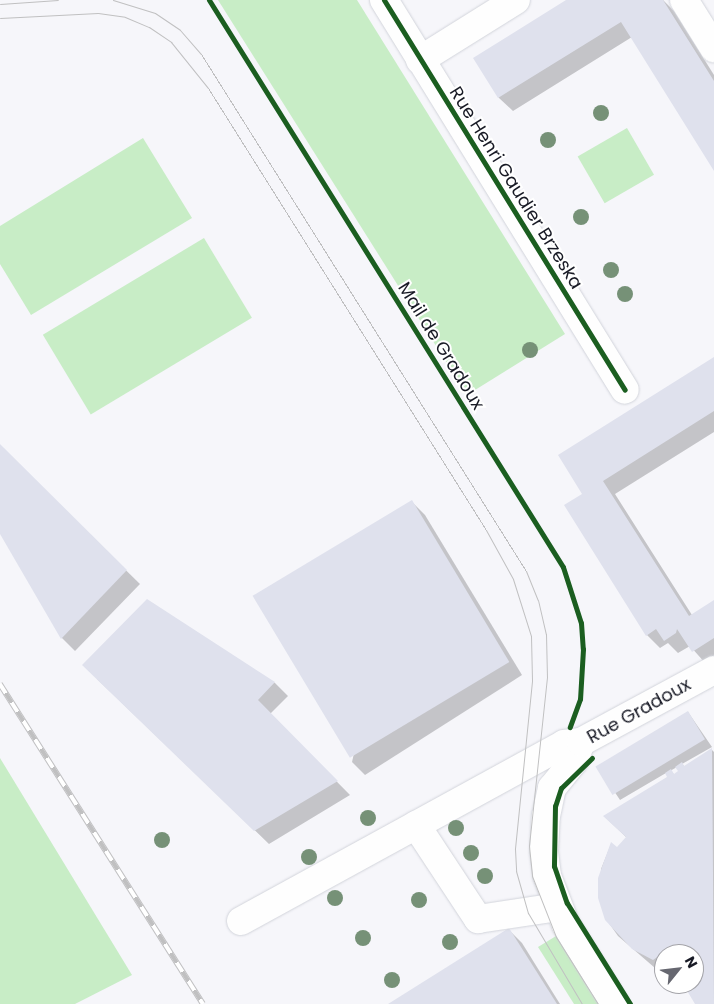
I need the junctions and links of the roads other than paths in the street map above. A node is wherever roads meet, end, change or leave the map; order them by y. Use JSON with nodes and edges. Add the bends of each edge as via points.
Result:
{"nodes":[{"id":1,"x":384,"y":0,"type":"edge"},
{"id":2,"x":516,"y":0,"type":"edge"},
{"id":3,"x":684,"y":0,"type":"edge"},
{"id":4,"x":714,"y":48,"type":"edge"},
{"id":5,"x":420,"y":60,"type":"junction"},
{"id":6,"x":625,"y":390,"type":"dead end"},
{"id":7,"x":714,"y":670,"type":"edge"},
{"id":8,"x":581,"y":742,"type":"junction"},
{"id":9,"x":416,"y":825,"type":"junction"},
{"id":10,"x":557,"y":907,"type":"junction"},
{"id":11,"x":241,"y":921,"type":"dead end"},
{"id":12,"x":615,"y":1004,"type":"edge"}],
"edges":[{"from":1,"to":5,"type":"street","name":"Rue Henri Gaudier Brzeska"},
{"from":2,"to":5,"type":"street"},
{"from":3,"to":4,"type":"street"},
{"from":5,"to":6,"type":"street","name":"Rue Henri Gaudier Brzeska"},
{"from":7,"to":8,"type":"street","name":"Rue Gradoux"},
{"from":8,"to":9,"type":"street","via":[[564,744]]},
{"from":8,"to":10,"type":"street","name":"Rue Gradoux","via":[[574,761],[552,788],[546,816],[544,851]]},
{"from":9,"to":10,"type":"street","via":[[478,920]]},
{"from":9,"to":11,"type":"street"},
{"from":10,"to":12,"type":"street","name":"Rue Gradoux"}]}
